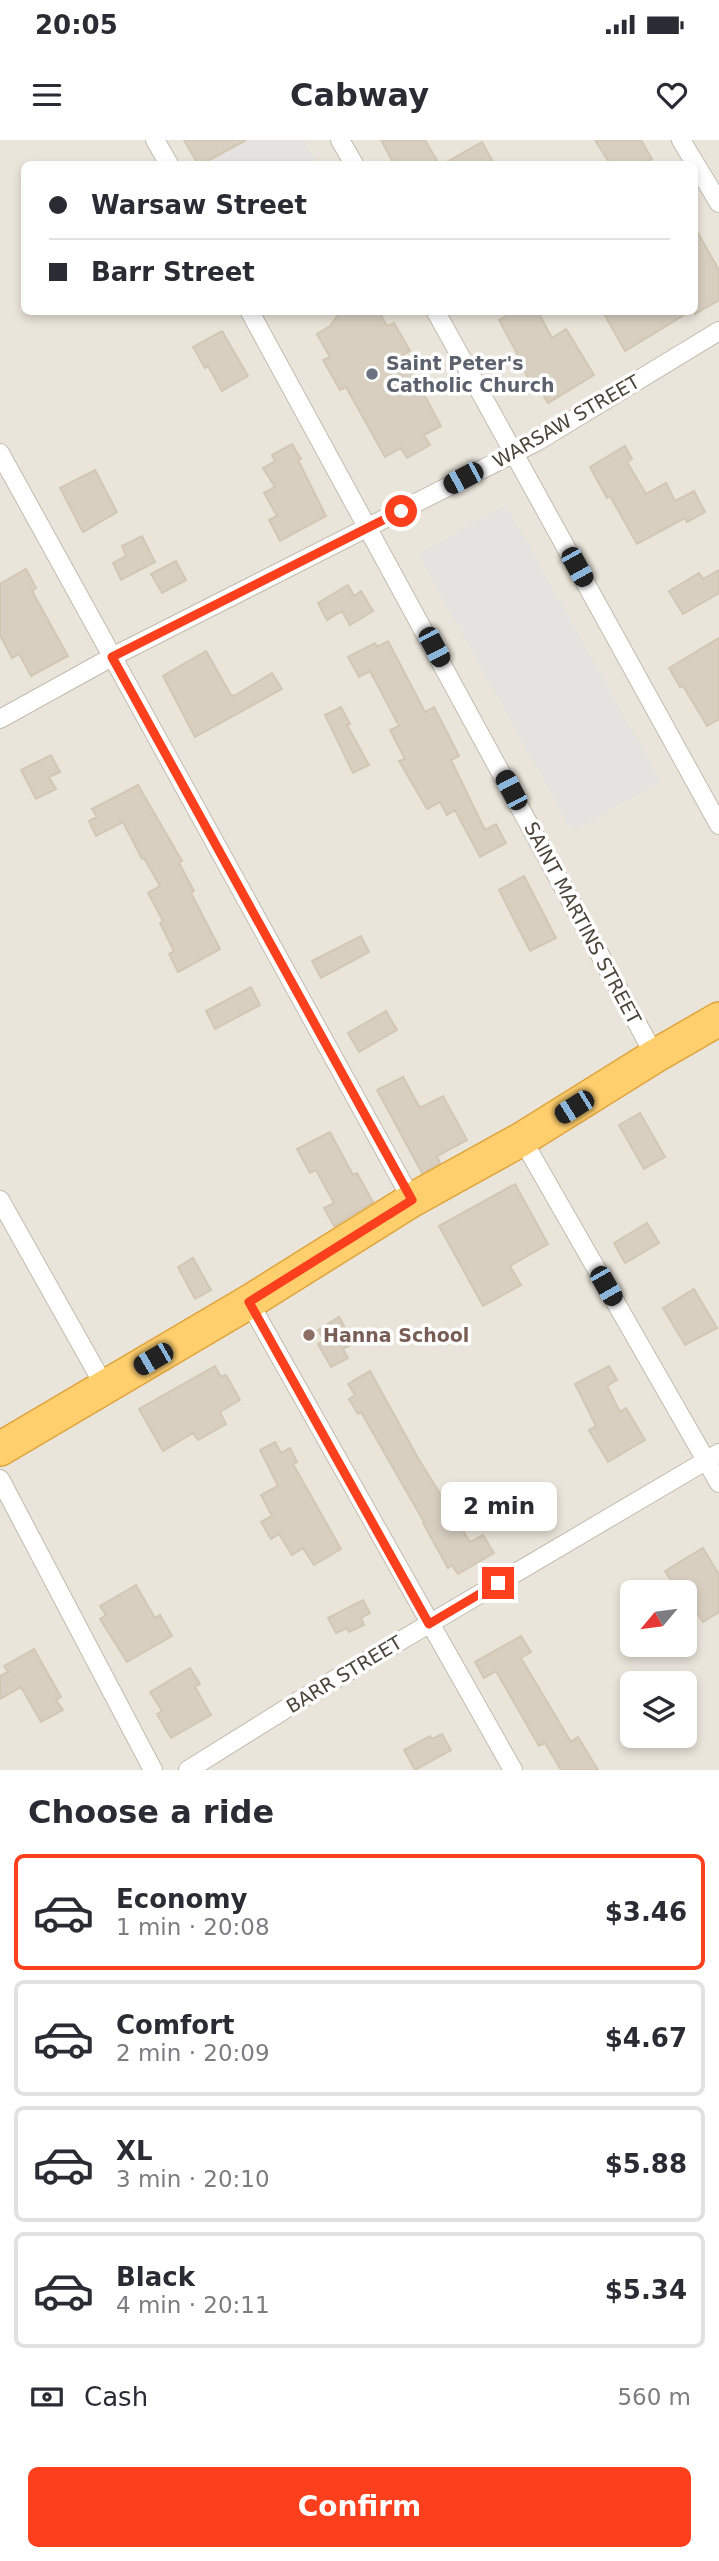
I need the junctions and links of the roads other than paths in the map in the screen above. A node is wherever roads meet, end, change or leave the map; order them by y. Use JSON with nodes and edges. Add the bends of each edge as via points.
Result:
{"nodes":[{"id":1,"x":155,"y":140,"type":"edge"},
{"id":2,"x":340,"y":140,"type":"edge"},
{"id":3,"x":681,"y":140,"type":"edge"},
{"id":4,"x":167,"y":161,"type":"edge"},
{"id":5,"x":352,"y":161,"type":"edge"},
{"id":6,"x":694,"y":161,"type":"edge"},
{"id":7,"x":698,"y":168,"type":"edge"},
{"id":8,"x":719,"y":203,"type":"edge"},
{"id":9,"x":252,"y":315,"type":"edge"},
{"id":10,"x":438,"y":315,"type":"edge"},
{"id":11,"x":719,"y":331,"type":"edge"},
{"id":12,"x":0,"y":453,"type":"edge"},
{"id":13,"x":514,"y":453,"type":"junction"},
{"id":14,"x":370,"y":528,"type":"junction"},
{"id":15,"x":112,"y":657,"type":"junction"},
{"id":16,"x":0,"y":719,"type":"edge"},
{"id":17,"x":719,"y":825,"type":"edge"},
{"id":18,"x":719,"y":1019,"type":"edge"},
{"id":19,"x":655,"y":1056,"type":"junction"},
{"id":20,"x":522,"y":1139,"type":"junction"},
{"id":21,"x":0,"y":1200,"type":"edge"},
{"id":22,"x":412,"y":1200,"type":"junction"},
{"id":23,"x":249,"y":1302,"type":"junction"},
{"id":24,"x":105,"y":1387,"type":"junction"},
{"id":25,"x":0,"y":1449,"type":"edge"},
{"id":26,"x":713,"y":1457,"type":"edge"},
{"id":27,"x":0,"y":1479,"type":"edge"},
{"id":28,"x":719,"y":1483,"type":"edge"},
{"id":29,"x":429,"y":1624,"type":"junction"},
{"id":30,"x":153,"y":1770,"type":"edge"},
{"id":31,"x":188,"y":1770,"type":"edge"},
{"id":32,"x":513,"y":1770,"type":"edge"}],
"edges":[{"from":1,"to":4,"type":"street"},
{"from":2,"to":5,"type":"street"},
{"from":3,"to":6,"type":"street"},
{"from":7,"to":8,"type":"street"},
{"from":9,"to":14,"type":"street","name":"SAINT MARTINS STREET"},
{"from":10,"to":13,"type":"street"},
{"from":11,"to":13,"type":"street","name":"WARSAW STREET"},
{"from":12,"to":15,"type":"street"},
{"from":13,"to":14,"type":"street","name":"WARSAW STREET"},
{"from":13,"to":17,"type":"street"},
{"from":14,"to":15,"type":"street","name":"WARSAW STREET"},
{"from":14,"to":19,"type":"street","name":"SAINT MARTINS STREET"},
{"from":15,"to":16,"type":"street","name":"WARSAW STREET"},
{"from":15,"to":22,"type":"street"},
{"from":18,"to":19,"type":"highway"},
{"from":19,"to":20,"type":"highway"},
{"from":20,"to":22,"type":"highway"},
{"from":20,"to":26,"type":"street"},
{"from":21,"to":24,"type":"street"},
{"from":22,"to":23,"type":"highway"},
{"from":23,"to":24,"type":"highway"},
{"from":23,"to":29,"type":"street"},
{"from":24,"to":25,"type":"highway"},
{"from":26,"to":28,"type":"street"},
{"from":26,"to":29,"type":"street","name":"BARR STREET"},
{"from":27,"to":30,"type":"street"},
{"from":29,"to":31,"type":"street","name":"BARR STREET"},
{"from":29,"to":32,"type":"street"}]}
